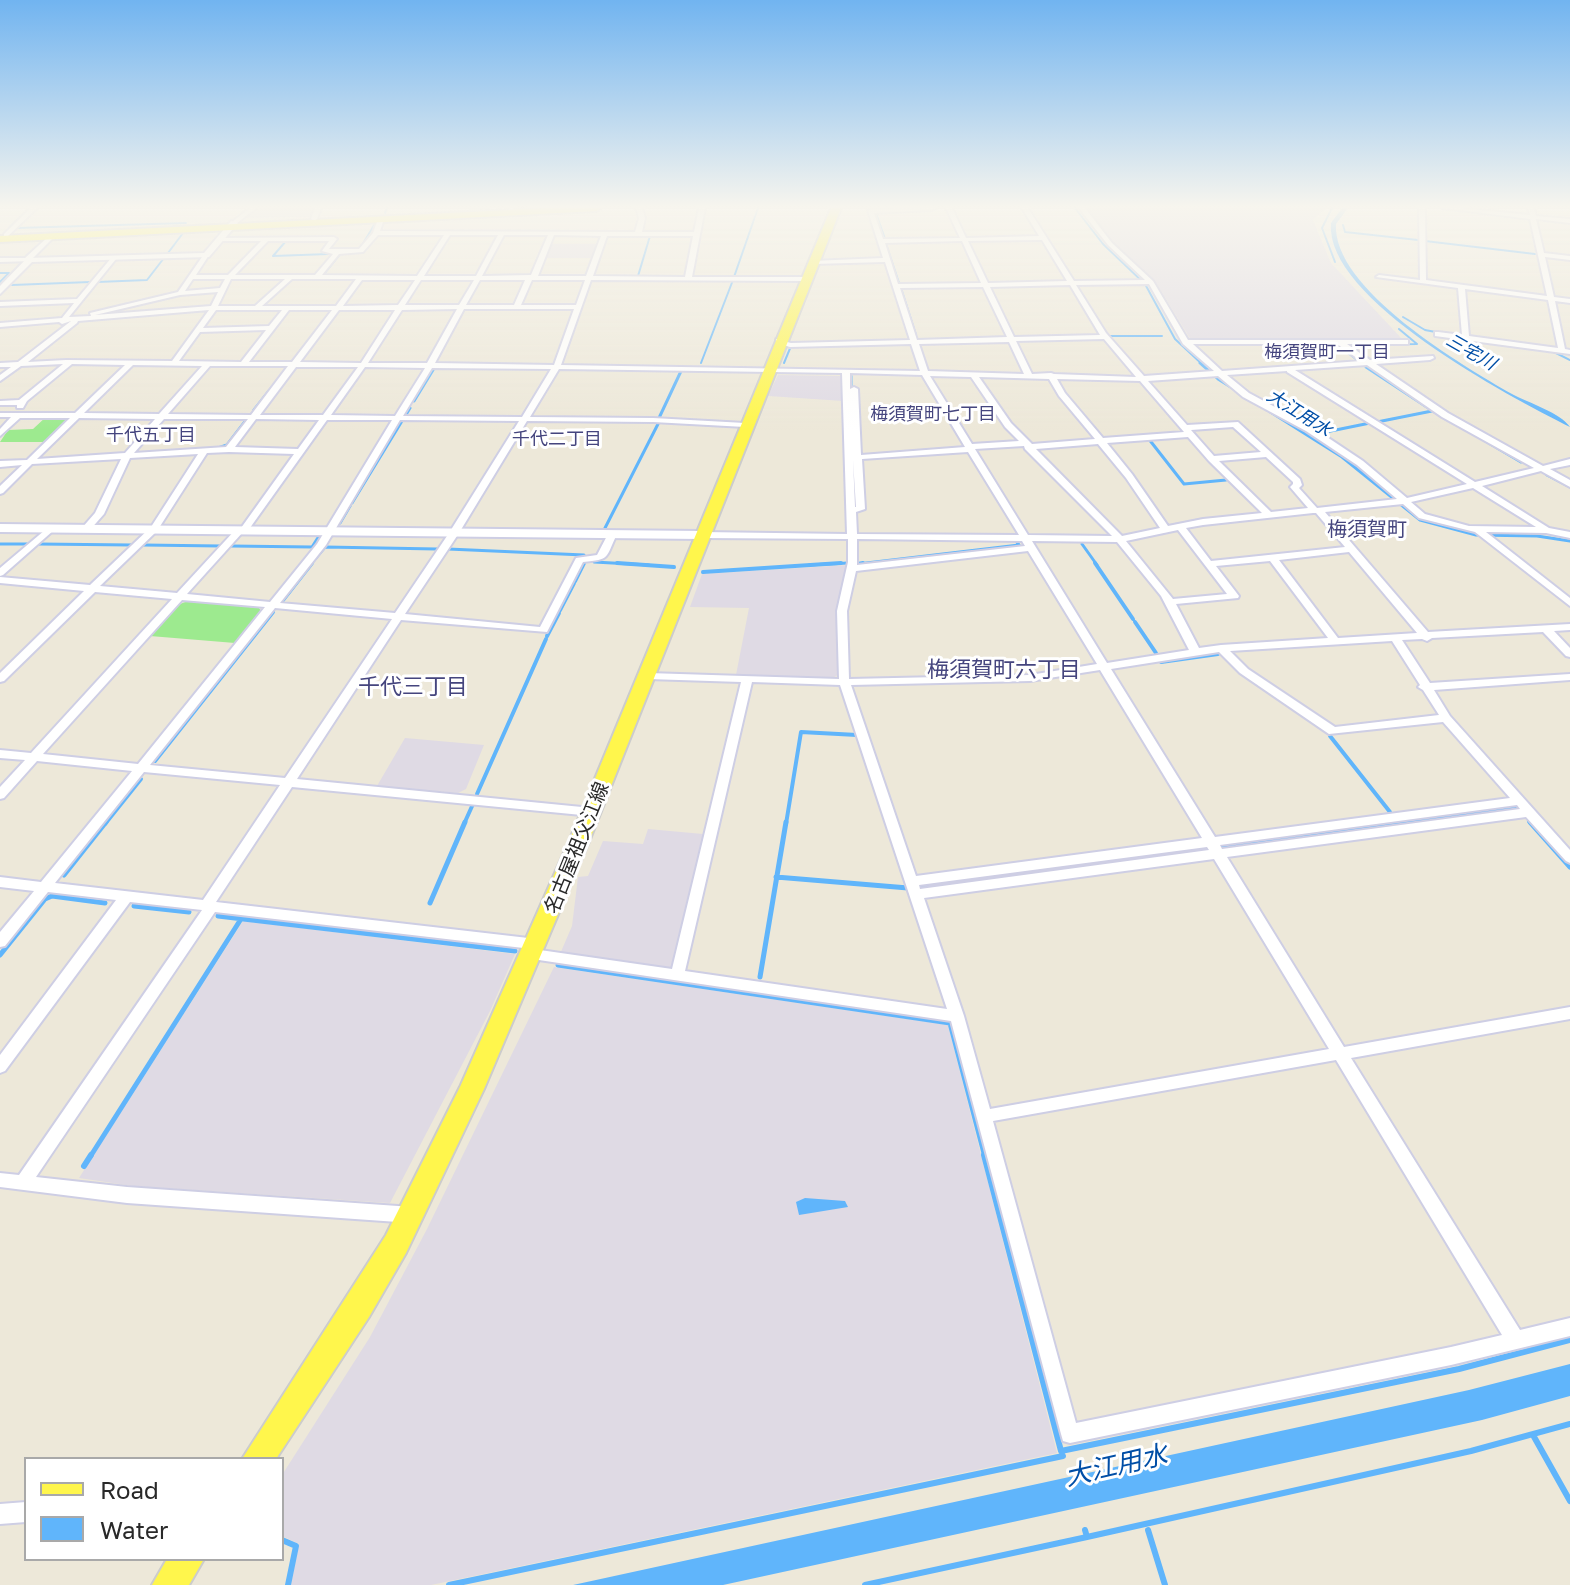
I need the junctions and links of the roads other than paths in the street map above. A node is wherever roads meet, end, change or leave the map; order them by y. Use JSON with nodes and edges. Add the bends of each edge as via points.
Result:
{"nodes":[{"id":1,"x":94,"y":282,"type":"edge"},
{"id":2,"x":188,"y":282,"type":"edge"},
{"id":3,"x":227,"y":282,"type":"edge"},
{"id":4,"x":285,"y":282,"type":"edge"},
{"id":5,"x":357,"y":282,"type":"edge"},
{"id":6,"x":417,"y":282,"type":"edge"},
{"id":7,"x":475,"y":282,"type":"edge"},
{"id":8,"x":530,"y":282,"type":"edge"},
{"id":9,"x":587,"y":282,"type":"edge"},
{"id":10,"x":805,"y":282,"type":"edge"},
{"id":11,"x":895,"y":282,"type":"edge"},
{"id":12,"x":1072,"y":282,"type":"junction"},
{"id":13,"x":1146,"y":282,"type":"joint"},
{"id":14,"x":1423,"y":282,"type":"edge"},
{"id":15,"x":1547,"y":282,"type":"edge"},
{"id":16,"x":985,"y":284,"type":"junction"},
{"id":17,"x":896,"y":286,"type":"junction"},
{"id":18,"x":1461,"y":287,"type":"junction"},
{"id":19,"x":221,"y":290,"type":"junction"},
{"id":20,"x":180,"y":293,"type":"junction"},
{"id":21,"x":1551,"y":298,"type":"junction"},
{"id":22,"x":78,"y":301,"type":"junction"},
{"id":23,"x":1570,"y":301,"type":"edge"},
{"id":24,"x":0,"y":304,"type":"edge"},
{"id":25,"x":258,"y":306,"type":"junction"},
{"id":26,"x":288,"y":307,"type":"junction"},
{"id":27,"x":339,"y":307,"type":"junction"},
{"id":28,"x":401,"y":307,"type":"junction"},
{"id":29,"x":462,"y":307,"type":"junction"},
{"id":30,"x":517,"y":307,"type":"junction"},
{"id":31,"x":578,"y":307,"type":"junction"},
{"id":32,"x":214,"y":308,"type":"junction"},
{"id":33,"x":77,"y":320,"type":"junction"},
{"id":34,"x":62,"y":322,"type":"junction"},
{"id":35,"x":2,"y":327,"type":"edge"},
{"id":36,"x":271,"y":328,"type":"junction"},
{"id":37,"x":198,"y":330,"type":"junction"},
{"id":38,"x":1438,"y":334,"type":"dead end"},
{"id":39,"x":1104,"y":336,"type":"junction"},
{"id":40,"x":1010,"y":338,"type":"junction"},
{"id":41,"x":1466,"y":338,"type":"junction"},
{"id":42,"x":914,"y":340,"type":"junction"},
{"id":43,"x":779,"y":341,"type":"junction"},
{"id":44,"x":1186,"y":342,"type":"junction"},
{"id":45,"x":1339,"y":342,"type":"junction"},
{"id":46,"x":1405,"y":342,"type":"dead end"},
{"id":47,"x":1565,"y":352,"type":"edge"},
{"id":48,"x":1430,"y":358,"type":"dead end"},
{"id":49,"x":24,"y":362,"type":"junction"},
{"id":50,"x":70,"y":362,"type":"junction"},
{"id":51,"x":1366,"y":363,"type":"junction"},
{"id":52,"x":130,"y":364,"type":"junction"},
{"id":53,"x":173,"y":364,"type":"junction"},
{"id":54,"x":207,"y":364,"type":"junction"},
{"id":55,"x":0,"y":365,"type":"edge"},
{"id":56,"x":242,"y":365,"type":"junction"},
{"id":57,"x":296,"y":365,"type":"junction"},
{"id":58,"x":363,"y":365,"type":"junction"},
{"id":59,"x":430,"y":365,"type":"junction"},
{"id":60,"x":557,"y":366,"type":"junction"},
{"id":61,"x":767,"y":369,"type":"junction"},
{"id":62,"x":1290,"y":370,"type":"junction"},
{"id":63,"x":850,"y":372,"type":"junction"},
{"id":64,"x":972,"y":373,"type":"junction"},
{"id":65,"x":925,"y":374,"type":"junction"},
{"id":66,"x":1028,"y":374,"type":"junction"},
{"id":67,"x":1051,"y":375,"type":"junction"},
{"id":68,"x":1217,"y":375,"type":"junction"},
{"id":69,"x":2,"y":377,"type":"edge"},
{"id":70,"x":1141,"y":379,"type":"junction"},
{"id":71,"x":21,"y":402,"type":"junction"},
{"id":72,"x":0,"y":403,"type":"edge"},
{"id":73,"x":16,"y":414,"type":"junction"},
{"id":74,"x":79,"y":414,"type":"junction"},
{"id":75,"x":0,"y":415,"type":"edge"},
{"id":76,"x":163,"y":415,"type":"junction"},
{"id":77,"x":256,"y":416,"type":"junction"},
{"id":78,"x":326,"y":417,"type":"junction"},
{"id":79,"x":400,"y":417,"type":"junction"},
{"id":80,"x":523,"y":420,"type":"junction"},
{"id":81,"x":745,"y":425,"type":"junction"},
{"id":82,"x":1187,"y":431,"type":"junction"},
{"id":83,"x":0,"y":434,"type":"edge"},
{"id":84,"x":1101,"y":440,"type":"junction"},
{"id":85,"x":1026,"y":445,"type":"junction"},
{"id":86,"x":970,"y":447,"type":"junction"},
{"id":87,"x":229,"y":449,"type":"junction"},
{"id":88,"x":204,"y":451,"type":"junction"},
{"id":89,"x":301,"y":452,"type":"junction"},
{"id":90,"x":1268,"y":454,"type":"junction"},
{"id":91,"x":853,"y":456,"type":"junction"},
{"id":92,"x":126,"y":457,"type":"junction"},
{"id":93,"x":1212,"y":459,"type":"junction"},
{"id":94,"x":1570,"y":462,"type":"edge"},
{"id":95,"x":28,"y":463,"type":"junction"},
{"id":96,"x":0,"y":464,"type":"edge"},
{"id":97,"x":1541,"y":469,"type":"junction"},
{"id":98,"x":1530,"y":470,"type":"junction"},
{"id":99,"x":1471,"y":484,"type":"junction"},
{"id":100,"x":1570,"y":484,"type":"edge"},
{"id":101,"x":0,"y":491,"type":"edge"},
{"id":102,"x":1570,"y":491,"type":"edge"},
{"id":103,"x":1400,"y":502,"type":"junction"},
{"id":104,"x":1317,"y":510,"type":"junction"},
{"id":105,"x":1269,"y":515,"type":"junction"},
{"id":106,"x":1180,"y":527,"type":"junction"},
{"id":107,"x":0,"y":528,"type":"edge"},
{"id":108,"x":51,"y":528,"type":"junction"},
{"id":109,"x":86,"y":529,"type":"junction"},
{"id":110,"x":154,"y":529,"type":"junction"},
{"id":111,"x":242,"y":530,"type":"junction"},
{"id":112,"x":1166,"y":530,"type":"junction"},
{"id":113,"x":1546,"y":530,"type":"junction"},
{"id":114,"x":330,"y":531,"type":"junction"},
{"id":115,"x":454,"y":533,"type":"junction"},
{"id":116,"x":612,"y":534,"type":"junction"},
{"id":117,"x":1483,"y":534,"type":"junction"},
{"id":118,"x":702,"y":535,"type":"junction"},
{"id":119,"x":1570,"y":535,"type":"edge"},
{"id":120,"x":851,"y":537,"type":"junction"},
{"id":121,"x":1120,"y":539,"type":"junction"},
{"id":122,"x":1028,"y":543,"type":"junction"},
{"id":123,"x":1353,"y":549,"type":"junction"},
{"id":124,"x":1273,"y":558,"type":"junction"},
{"id":125,"x":1209,"y":564,"type":"junction"},
{"id":126,"x":851,"y":569,"type":"junction"},
{"id":127,"x":0,"y":573,"type":"edge"},
{"id":128,"x":0,"y":580,"type":"edge"},
{"id":129,"x":93,"y":589,"type":"junction"},
{"id":130,"x":180,"y":597,"type":"junction"},
{"id":131,"x":1169,"y":602,"type":"junction"},
{"id":132,"x":1570,"y":603,"type":"edge"},
{"id":133,"x":272,"y":605,"type":"junction"},
{"id":134,"x":399,"y":617,"type":"junction"},
{"id":135,"x":1570,"y":627,"type":"edge"},
{"id":136,"x":1546,"y":629,"type":"junction"},
{"id":137,"x":1427,"y":638,"type":"junction"},
{"id":138,"x":1397,"y":640,"type":"junction"},
{"id":139,"x":1336,"y":642,"type":"junction"},
{"id":140,"x":1221,"y":648,"type":"junction"},
{"id":141,"x":1195,"y":651,"type":"junction"},
{"id":142,"x":1570,"y":654,"type":"edge"},
{"id":143,"x":1104,"y":665,"type":"junction"},
{"id":144,"x":648,"y":676,"type":"junction"},
{"id":145,"x":1570,"y":677,"type":"edge"},
{"id":146,"x":0,"y":679,"type":"edge"},
{"id":147,"x":747,"y":679,"type":"junction"},
{"id":148,"x":844,"y":682,"type":"junction"},
{"id":149,"x":1423,"y":687,"type":"junction"},
{"id":150,"x":1446,"y":718,"type":"junction"},
{"id":151,"x":0,"y":754,"type":"edge"},
{"id":152,"x":33,"y":758,"type":"junction"},
{"id":153,"x":140,"y":769,"type":"junction"},
{"id":154,"x":286,"y":783,"type":"junction"},
{"id":155,"x":0,"y":795,"type":"edge"},
{"id":156,"x":1519,"y":801,"type":"junction"},
{"id":157,"x":592,"y":812,"type":"junction"},
{"id":158,"x":1529,"y":812,"type":"junction"},
{"id":159,"x":1211,"y":841,"type":"junction"},
{"id":160,"x":1565,"y":846,"type":"edge"},
{"id":161,"x":1219,"y":854,"type":"junction"},
{"id":162,"x":1570,"y":858,"type":"edge"},
{"id":163,"x":0,"y":882,"type":"edge"},
{"id":164,"x":44,"y":887,"type":"junction"},
{"id":165,"x":916,"y":888,"type":"junction"},
{"id":166,"x":126,"y":897,"type":"junction"},
{"id":167,"x":208,"y":906,"type":"junction"},
{"id":168,"x":0,"y":942,"type":"edge"},
{"id":169,"x":535,"y":949,"type":"junction"},
{"id":170,"x":677,"y":975,"type":"junction"},
{"id":171,"x":1570,"y":1013,"type":"edge"},
{"id":172,"x":957,"y":1016,"type":"junction"},
{"id":173,"x":1340,"y":1053,"type":"junction"},
{"id":174,"x":0,"y":1067,"type":"edge"},
{"id":175,"x":986,"y":1116,"type":"junction"},
{"id":176,"x":0,"y":1180,"type":"edge"},
{"id":177,"x":23,"y":1182,"type":"junction"},
{"id":178,"x":412,"y":1215,"type":"junction"},
{"id":179,"x":1570,"y":1327,"type":"edge"},
{"id":180,"x":1516,"y":1341,"type":"junction"},
{"id":181,"x":259,"y":1457,"type":"edge"},
{"id":182,"x":24,"y":1512,"type":"edge"},
{"id":183,"x":0,"y":1514,"type":"edge"},
{"id":184,"x":186,"y":1561,"type":"edge"},
{"id":185,"x":169,"y":1585,"type":"edge"}],
"edges":[{"from":1,"to":22,"type":"street"},
{"from":2,"to":20,"type":"street"},
{"from":3,"to":19,"type":"street"},
{"from":4,"to":25,"type":"street"},
{"from":5,"to":27,"type":"street"},
{"from":6,"to":28,"type":"street"},
{"from":7,"to":29,"type":"street"},
{"from":8,"to":30,"type":"street"},
{"from":9,"to":31,"type":"street"},
{"from":10,"to":43,"type":"main road","name":"名古屋祖父江線"},
{"from":11,"to":17,"type":"street"},
{"from":12,"to":13,"type":"street"},
{"from":12,"to":16,"type":"street"},
{"from":12,"to":39,"type":"street"},
{"from":13,"to":44,"type":"street"},
{"from":14,"to":18,"type":"street"},
{"from":15,"to":21,"type":"street"},
{"from":16,"to":17,"type":"street"},
{"from":16,"to":40,"type":"street"},
{"from":17,"to":42,"type":"street"},
{"from":18,"to":21,"type":"street"},
{"from":18,"to":41,"type":"street"},
{"from":19,"to":20,"type":"street"},
{"from":19,"to":32,"type":"street"},
{"from":20,"to":33,"type":"street"},
{"from":21,"to":23,"type":"street"},
{"from":21,"to":47,"type":"street"},
{"from":22,"to":24,"type":"street"},
{"from":22,"to":34,"type":"street"},
{"from":25,"to":26,"type":"street"},
{"from":25,"to":32,"type":"street"},
{"from":26,"to":27,"type":"street"},
{"from":26,"to":36,"type":"street"},
{"from":27,"to":28,"type":"street"},
{"from":27,"to":57,"type":"street"},
{"from":28,"to":29,"type":"street"},
{"from":28,"to":58,"type":"street"},
{"from":29,"to":30,"type":"street"},
{"from":29,"to":59,"type":"street"},
{"from":30,"to":31,"type":"street"},
{"from":31,"to":60,"type":"street"},
{"from":32,"to":33,"type":"street"},
{"from":32,"to":37,"type":"street"},
{"from":33,"to":34,"type":"street"},
{"from":33,"to":49,"type":"street"},
{"from":34,"to":35,"type":"street"},
{"from":36,"to":37,"type":"street"},
{"from":36,"to":56,"type":"street"},
{"from":37,"to":53,"type":"street"},
{"from":38,"to":41,"type":"street"},
{"from":39,"to":40,"type":"street"},
{"from":39,"to":70,"type":"street"},
{"from":40,"to":42,"type":"street"},
{"from":40,"to":66,"type":"street"},
{"from":41,"to":47,"type":"street"},
{"from":42,"to":43,"type":"street","via":[[790,345]]},
{"from":42,"to":65,"type":"street"},
{"from":43,"to":61,"type":"main road","name":"名古屋祖父江線"},
{"from":44,"to":45,"type":"street"},
{"from":44,"to":68,"type":"street"},
{"from":45,"to":46,"type":"street"},
{"from":45,"to":51,"type":"street"},
{"from":48,"to":51,"type":"street"},
{"from":49,"to":50,"type":"street"},
{"from":49,"to":55,"type":"street"},
{"from":49,"to":69,"type":"street"},
{"from":50,"to":52,"type":"street"},
{"from":50,"to":71,"type":"street"},
{"from":51,"to":62,"type":"street"},
{"from":51,"to":97,"type":"street"},
{"from":52,"to":53,"type":"street"},
{"from":52,"to":74,"type":"street"},
{"from":53,"to":54,"type":"street"},
{"from":54,"to":56,"type":"street"},
{"from":54,"to":76,"type":"street"},
{"from":56,"to":57,"type":"street"},
{"from":57,"to":58,"type":"street"},
{"from":57,"to":77,"type":"street"},
{"from":58,"to":59,"type":"street"},
{"from":58,"to":78,"type":"street"},
{"from":59,"to":60,"type":"street"},
{"from":59,"to":79,"type":"street"},
{"from":60,"to":61,"type":"street"},
{"from":60,"to":80,"type":"street"},
{"from":61,"to":63,"type":"street"},
{"from":61,"to":81,"type":"main road","name":"名古屋祖父江線"},
{"from":62,"to":68,"type":"street"},
{"from":62,"to":99,"type":"street"},
{"from":63,"to":65,"type":"street"},
{"from":63,"to":91,"type":"street"},
{"from":64,"to":65,"type":"street"},
{"from":64,"to":66,"type":"street"},
{"from":64,"to":85,"type":"street"},
{"from":65,"to":86,"type":"street"},
{"from":66,"to":67,"type":"street"},
{"from":67,"to":70,"type":"street"},
{"from":67,"to":84,"type":"street"},
{"from":68,"to":70,"type":"street"},
{"from":68,"to":103,"type":"street","via":[[1360,463]]},
{"from":70,"to":82,"type":"street"},
{"from":71,"to":72,"type":"street"},
{"from":71,"to":73,"type":"street"},
{"from":73,"to":74,"type":"street"},
{"from":73,"to":75,"type":"street"},
{"from":73,"to":83,"type":"street"},
{"from":74,"to":76,"type":"street"},
{"from":74,"to":95,"type":"street"},
{"from":76,"to":77,"type":"street"},
{"from":76,"to":92,"type":"street"},
{"from":77,"to":78,"type":"street"},
{"from":77,"to":87,"type":"street"},
{"from":78,"to":79,"type":"street"},
{"from":78,"to":89,"type":"street"},
{"from":79,"to":80,"type":"street"},
{"from":79,"to":114,"type":"street"},
{"from":80,"to":81,"type":"street"},
{"from":80,"to":115,"type":"street"},
{"from":81,"to":118,"type":"main road","name":"名古屋祖父江線"},
{"from":82,"to":84,"type":"street"},
{"from":82,"to":90,"type":"street","via":[[1235,424]]},
{"from":82,"to":93,"type":"street"},
{"from":84,"to":85,"type":"street"},
{"from":84,"to":112,"type":"street"},
{"from":85,"to":86,"type":"street"},
{"from":85,"to":121,"type":"street"},
{"from":86,"to":91,"type":"street"},
{"from":86,"to":122,"type":"street"},
{"from":87,"to":88,"type":"street"},
{"from":87,"to":89,"type":"street"},
{"from":88,"to":92,"type":"street"},
{"from":88,"to":110,"type":"street"},
{"from":89,"to":111,"type":"street"},
{"from":90,"to":93,"type":"street"},
{"from":90,"to":104,"type":"street","via":[[1297,481],[1294,487]]},
{"from":91,"to":120,"type":"street","via":[[861,509],[850,510]]},
{"from":92,"to":95,"type":"street"},
{"from":92,"to":109,"type":"street","via":[[99,514]]},
{"from":93,"to":105,"type":"street"},
{"from":94,"to":97,"type":"street"},
{"from":95,"to":96,"type":"street"},
{"from":95,"to":101,"type":"street"},
{"from":97,"to":98,"type":"street"},
{"from":97,"to":100,"type":"street"},
{"from":98,"to":99,"type":"street"},
{"from":98,"to":102,"type":"street"},
{"from":99,"to":103,"type":"street"},
{"from":99,"to":113,"type":"street"},
{"from":103,"to":104,"type":"street"},
{"from":103,"to":117,"type":"street","via":[[1434,521]]},
{"from":104,"to":105,"type":"street"},
{"from":104,"to":123,"type":"street"},
{"from":105,"to":106,"type":"street"},
{"from":106,"to":112,"type":"street"},
{"from":106,"to":125,"type":"street"},
{"from":107,"to":108,"type":"street"},
{"from":108,"to":109,"type":"street"},
{"from":108,"to":127,"type":"street"},
{"from":109,"to":110,"type":"street"},
{"from":110,"to":111,"type":"street"},
{"from":110,"to":129,"type":"street"},
{"from":111,"to":114,"type":"street"},
{"from":111,"to":130,"type":"street"},
{"from":112,"to":121,"type":"street"},
{"from":113,"to":117,"type":"street"},
{"from":113,"to":119,"type":"street"},
{"from":114,"to":115,"type":"street"},
{"from":114,"to":133,"type":"street"},
{"from":115,"to":116,"type":"street"},
{"from":115,"to":134,"type":"street"},
{"from":116,"to":118,"type":"street"},
{"from":116,"to":134,"type":"street","via":[[601,557],[579,560],[543,630]]},
{"from":117,"to":132,"type":"street"},
{"from":118,"to":120,"type":"street"},
{"from":118,"to":144,"type":"main road","name":"名古屋祖父江線"},
{"from":120,"to":122,"type":"street"},
{"from":120,"to":126,"type":"street"},
{"from":121,"to":122,"type":"street"},
{"from":121,"to":131,"type":"street"},
{"from":122,"to":126,"type":"street"},
{"from":122,"to":143,"type":"street"},
{"from":123,"to":124,"type":"street"},
{"from":123,"to":137,"type":"street"},
{"from":124,"to":125,"type":"street"},
{"from":124,"to":139,"type":"street"},
{"from":125,"to":131,"type":"street","via":[[1234,596]]},
{"from":126,"to":148,"type":"street","via":[[842,611]]},
{"from":128,"to":129,"type":"street"},
{"from":129,"to":130,"type":"street"},
{"from":129,"to":146,"type":"street"},
{"from":130,"to":133,"type":"street"},
{"from":130,"to":152,"type":"street"},
{"from":131,"to":141,"type":"street"},
{"from":133,"to":134,"type":"street"},
{"from":133,"to":153,"type":"street"},
{"from":134,"to":154,"type":"street"},
{"from":135,"to":136,"type":"street"},
{"from":136,"to":137,"type":"street"},
{"from":136,"to":142,"type":"street"},
{"from":137,"to":138,"type":"street"},
{"from":138,"to":139,"type":"street"},
{"from":138,"to":149,"type":"street"},
{"from":139,"to":140,"type":"street"},
{"from":140,"to":141,"type":"street"},
{"from":140,"to":150,"type":"street","via":[[1244,671],[1333,731]]},
{"from":141,"to":143,"type":"street"},
{"from":143,"to":148,"type":"street","via":[[1030,678]]},
{"from":143,"to":159,"type":"street"},
{"from":144,"to":147,"type":"street"},
{"from":144,"to":157,"type":"main road","name":"名古屋祖父江線"},
{"from":145,"to":149,"type":"street"},
{"from":147,"to":148,"type":"street"},
{"from":147,"to":170,"type":"street"},
{"from":148,"to":165,"type":"street"},
{"from":149,"to":150,"type":"street"},
{"from":150,"to":156,"type":"street"},
{"from":151,"to":152,"type":"street"},
{"from":152,"to":153,"type":"street"},
{"from":152,"to":155,"type":"street"},
{"from":153,"to":154,"type":"street"},
{"from":153,"to":164,"type":"street"},
{"from":154,"to":157,"type":"street"},
{"from":154,"to":167,"type":"street"},
{"from":156,"to":158,"type":"street"},
{"from":156,"to":159,"type":"street"},
{"from":157,"to":169,"type":"main road","name":"名古屋祖父江線"},
{"from":158,"to":160,"type":"street"},
{"from":158,"to":161,"type":"street"},
{"from":159,"to":161,"type":"street"},
{"from":159,"to":165,"type":"street"},
{"from":160,"to":162,"type":"street"},
{"from":161,"to":165,"type":"street"},
{"from":161,"to":173,"type":"street"},
{"from":163,"to":164,"type":"street"},
{"from":164,"to":166,"type":"street"},
{"from":164,"to":168,"type":"street"},
{"from":165,"to":172,"type":"street"},
{"from":166,"to":167,"type":"street"},
{"from":166,"to":174,"type":"street"},
{"from":167,"to":169,"type":"street"},
{"from":167,"to":177,"type":"street"},
{"from":169,"to":170,"type":"street"},
{"from":169,"to":178,"type":"main road","name":"名古屋祖父江線"},
{"from":170,"to":172,"type":"street"},
{"from":171,"to":173,"type":"street"},
{"from":172,"to":175,"type":"street"},
{"from":173,"to":175,"type":"street"},
{"from":173,"to":180,"type":"street"},
{"from":175,"to":180,"type":"street","via":[[1070,1434]]},
{"from":176,"to":177,"type":"street"},
{"from":177,"to":178,"type":"street","via":[[127,1195]]},
{"from":178,"to":181,"type":"main road","name":"名古屋祖父江線"},
{"from":179,"to":180,"type":"street"},
{"from":182,"to":183,"type":"street"},
{"from":184,"to":185,"type":"main road"}]}
